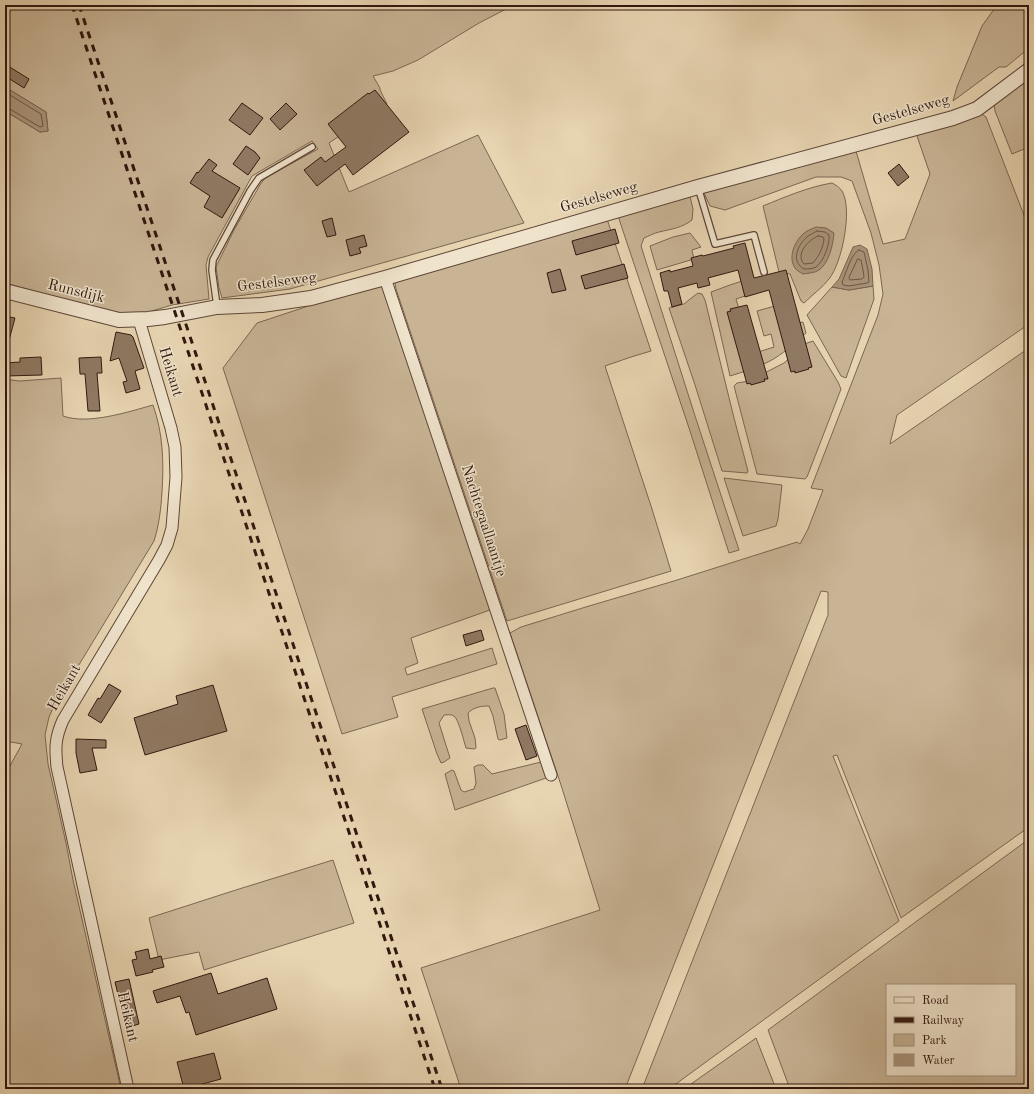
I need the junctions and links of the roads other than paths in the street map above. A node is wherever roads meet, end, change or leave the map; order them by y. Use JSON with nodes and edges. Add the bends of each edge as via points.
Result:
{"nodes":[{"id":1,"x":1029,"y":70,"type":"edge"},
{"id":2,"x":312,"y":147,"type":"dead end"},
{"id":3,"x":698,"y":187,"type":"junction"},
{"id":4,"x":764,"y":272,"type":"dead end"},
{"id":5,"x":385,"y":278,"type":"junction"},
{"id":6,"x":5,"y":291,"type":"edge"},
{"id":7,"x":217,"y":307,"type":"junction"},
{"id":8,"x":139,"y":320,"type":"junction"},
{"id":9,"x":551,"y":775,"type":"dead end"},
{"id":10,"x":128,"y":1089,"type":"edge"}],
"edges":[{"from":1,"to":3,"type":"street","name":"Gestelseweg","via":[[977,108],[953,118]]},
{"from":2,"to":7,"type":"lane","via":[[259,178],[250,191],[213,260]]},
{"from":3,"to":4,"type":"lane","via":[[716,244],[754,235]]},
{"from":3,"to":5,"type":"street","name":"Gestelseweg"},
{"from":5,"to":7,"type":"street","name":"Gestelseweg","via":[[288,302]]},
{"from":5,"to":9,"type":"street","name":"Nachtegaallaantje"},
{"from":6,"to":8,"type":"street","name":"Runsdijk","via":[[119,320]]},
{"from":7,"to":8,"type":"street","name":"Gestelseweg"},
{"from":8,"to":10,"type":"street","name":"Heikant","via":[[175,447],[176,477],[172,528],[159,560],[63,720],[55,751]]}]}
